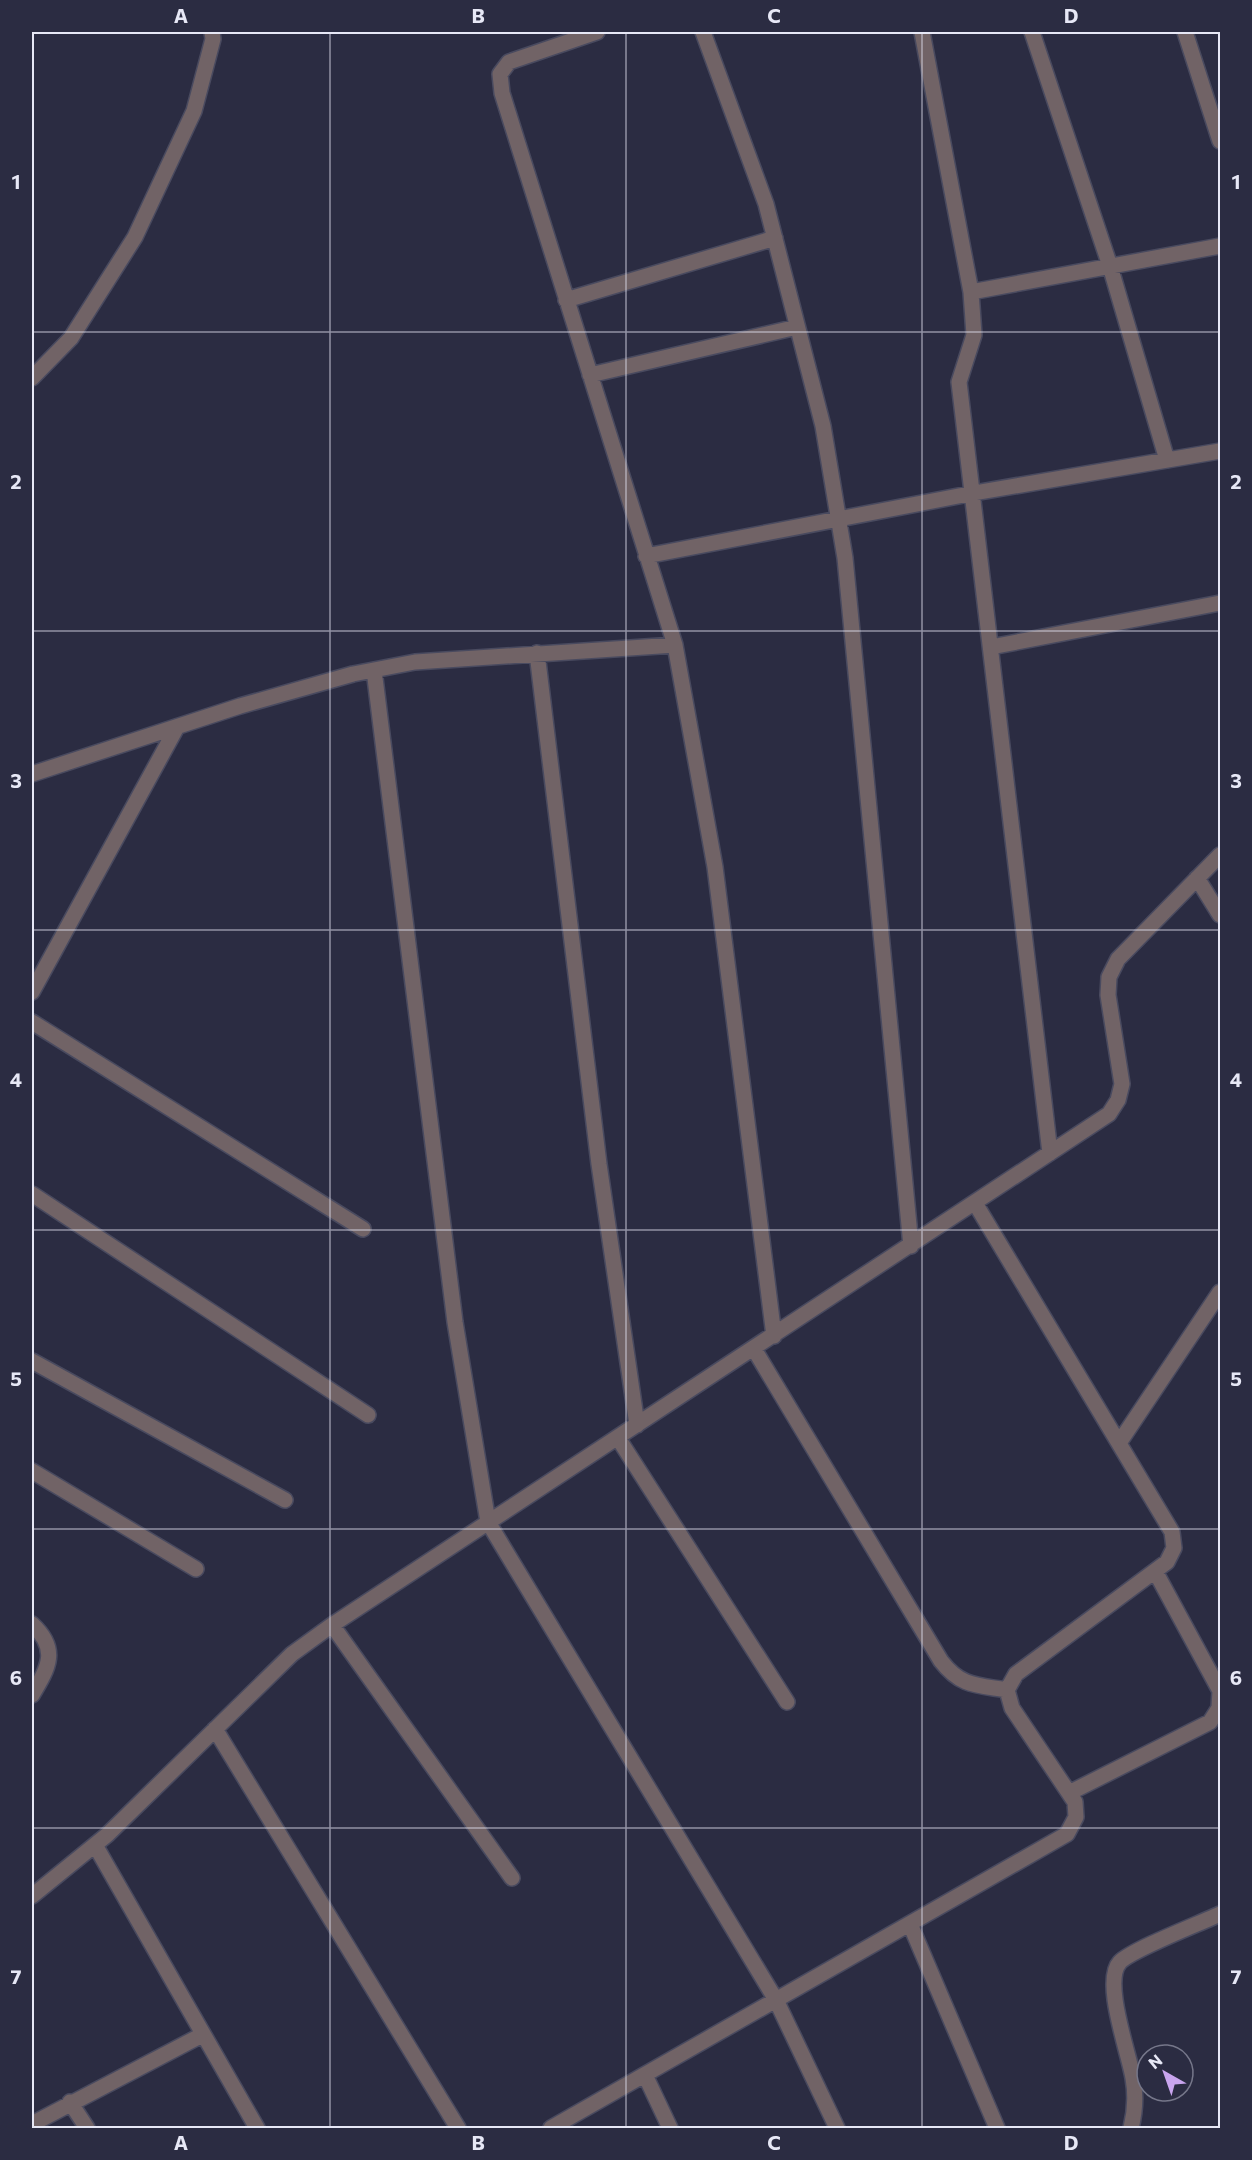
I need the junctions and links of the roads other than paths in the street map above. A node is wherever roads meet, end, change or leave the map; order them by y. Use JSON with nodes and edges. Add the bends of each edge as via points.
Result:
{"nodes":[{"id":1,"x":212,"y":32,"type":"edge"},
{"id":2,"x":597,"y":32,"type":"edge"},
{"id":3,"x":703,"y":32,"type":"edge"},
{"id":4,"x":922,"y":32,"type":"edge"},
{"id":5,"x":1032,"y":32,"type":"edge"},
{"id":6,"x":1185,"y":32,"type":"edge"},
{"id":7,"x":1221,"y":141,"type":"edge"},
{"id":8,"x":775,"y":238,"type":"junction"},
{"id":9,"x":1221,"y":246,"type":"edge"},
{"id":10,"x":1110,"y":266,"type":"junction"},
{"id":11,"x":971,"y":292,"type":"junction"},
{"id":12,"x":566,"y":300,"type":"junction"},
{"id":13,"x":798,"y":327,"type":"junction"},
{"id":14,"x":590,"y":375,"type":"junction"},
{"id":15,"x":32,"y":378,"type":"edge"},
{"id":16,"x":1221,"y":451,"type":"edge"},
{"id":17,"x":1167,"y":460,"type":"junction"},
{"id":18,"x":974,"y":493,"type":"junction"},
{"id":19,"x":840,"y":519,"type":"junction"},
{"id":20,"x":646,"y":556,"type":"junction"},
{"id":21,"x":1221,"y":603,"type":"edge"},
{"id":22,"x":675,"y":645,"type":"junction"},
{"id":23,"x":991,"y":647,"type":"junction"},
{"id":24,"x":537,"y":653,"type":"junction"},
{"id":25,"x":374,"y":670,"type":"junction"},
{"id":26,"x":177,"y":727,"type":"junction"},
{"id":27,"x":32,"y":774,"type":"edge"},
{"id":28,"x":1221,"y":855,"type":"edge"},
{"id":29,"x":1197,"y":878,"type":"junction"},
{"id":30,"x":1221,"y":915,"type":"edge"},
{"id":31,"x":32,"y":992,"type":"edge"},
{"id":32,"x":32,"y":1022,"type":"edge"},
{"id":33,"x":1050,"y":1153,"type":"junction"},
{"id":34,"x":32,"y":1194,"type":"edge"},
{"id":35,"x":975,"y":1203,"type":"junction"},
{"id":36,"x":363,"y":1229,"type":"dead end"},
{"id":37,"x":911,"y":1246,"type":"junction"},
{"id":38,"x":1221,"y":1292,"type":"edge"},
{"id":39,"x":774,"y":1336,"type":"junction"},
{"id":40,"x":753,"y":1349,"type":"junction"},
{"id":41,"x":32,"y":1361,"type":"edge"},
{"id":42,"x":368,"y":1415,"type":"dead end"},
{"id":43,"x":637,"y":1425,"type":"junction"},
{"id":44,"x":618,"y":1438,"type":"junction"},
{"id":45,"x":1119,"y":1443,"type":"junction"},
{"id":46,"x":32,"y":1471,"type":"edge"},
{"id":47,"x":285,"y":1500,"type":"dead end"},
{"id":48,"x":488,"y":1522,"type":"junction"},
{"id":49,"x":195,"y":1569,"type":"dead end"},
{"id":50,"x":1155,"y":1571,"type":"junction"},
{"id":51,"x":32,"y":1624,"type":"edge"},
{"id":52,"x":332,"y":1624,"type":"junction"},
{"id":53,"x":1007,"y":1690,"type":"junction"},
{"id":54,"x":32,"y":1695,"type":"edge"},
{"id":55,"x":787,"y":1702,"type":"dead end"},
{"id":56,"x":214,"y":1730,"type":"junction"},
{"id":57,"x":1068,"y":1793,"type":"junction"},
{"id":58,"x":95,"y":1845,"type":"junction"},
{"id":59,"x":512,"y":1878,"type":"dead end"},
{"id":60,"x":32,"y":1896,"type":"edge"},
{"id":61,"x":1221,"y":1914,"type":"edge"},
{"id":62,"x":910,"y":1923,"type":"junction"},
{"id":63,"x":776,"y":2000,"type":"junction"},
{"id":64,"x":202,"y":2035,"type":"junction"},
{"id":65,"x":645,"y":2075,"type":"junction"},
{"id":66,"x":70,"y":2102,"type":"junction"},
{"id":67,"x":32,"y":2124,"type":"edge"},
{"id":68,"x":87,"y":2128,"type":"edge"},
{"id":69,"x":256,"y":2128,"type":"edge"},
{"id":70,"x":458,"y":2128,"type":"edge"},
{"id":71,"x":551,"y":2128,"type":"edge"},
{"id":72,"x":670,"y":2128,"type":"edge"},
{"id":73,"x":837,"y":2128,"type":"edge"},
{"id":74,"x":997,"y":2128,"type":"edge"},
{"id":75,"x":1131,"y":2128,"type":"edge"}],
"edges":[{"from":1,"to":15,"type":"street","via":[[194,111],[135,237],[71,338]]},
{"from":2,"to":12,"type":"street","via":[[509,62],[500,74],[502,93]]},
{"from":3,"to":8,"type":"street"},
{"from":4,"to":11,"type":"street"},
{"from":5,"to":10,"type":"street"},
{"from":6,"to":7,"type":"street"},
{"from":8,"to":12,"type":"street"},
{"from":8,"to":13,"type":"street"},
{"from":9,"to":10,"type":"street"},
{"from":10,"to":11,"type":"street"},
{"from":10,"to":17,"type":"street"},
{"from":11,"to":18,"type":"street","via":[[974,335],[959,382]]},
{"from":12,"to":14,"type":"street"},
{"from":13,"to":14,"type":"street"},
{"from":13,"to":19,"type":"street","via":[[823,426]]},
{"from":14,"to":20,"type":"street"},
{"from":16,"to":17,"type":"street"},
{"from":17,"to":18,"type":"street"},
{"from":18,"to":19,"type":"street"},
{"from":18,"to":23,"type":"street"},
{"from":19,"to":20,"type":"street"},
{"from":19,"to":37,"type":"street"},
{"from":20,"to":22,"type":"street"},
{"from":21,"to":23,"type":"street"},
{"from":22,"to":24,"type":"street"},
{"from":22,"to":39,"type":"street","via":[[715,867]]},
{"from":23,"to":33,"type":"street"},
{"from":24,"to":25,"type":"street","via":[[415,662]]},
{"from":24,"to":43,"type":"street","via":[[599,1164]]},
{"from":25,"to":26,"type":"street"},
{"from":25,"to":48,"type":"street","via":[[455,1322]]},
{"from":26,"to":27,"type":"street"},
{"from":26,"to":31,"type":"street"},
{"from":28,"to":29,"type":"street"},
{"from":29,"to":30,"type":"street"},
{"from":29,"to":33,"type":"street","via":[[1118,959],[1109,977],[1108,994],[1122,1084],[1118,1100],[1109,1113]]},
{"from":32,"to":36,"type":"street"},
{"from":33,"to":35,"type":"street"},
{"from":34,"to":42,"type":"street"},
{"from":35,"to":37,"type":"street"},
{"from":35,"to":45,"type":"street"},
{"from":37,"to":39,"type":"street"},
{"from":38,"to":45,"type":"street"},
{"from":39,"to":40,"type":"street"},
{"from":40,"to":43,"type":"street"},
{"from":40,"to":53,"type":"street","via":[[941,1661],[964,1683]]},
{"from":41,"to":47,"type":"street"},
{"from":43,"to":44,"type":"street"},
{"from":44,"to":48,"type":"street"},
{"from":44,"to":55,"type":"street"},
{"from":45,"to":50,"type":"street","via":[[1172,1532],[1174,1548],[1167,1562]]},
{"from":46,"to":49,"type":"street"},
{"from":48,"to":52,"type":"street"},
{"from":48,"to":63,"type":"street"},
{"from":50,"to":53,"type":"street","via":[[1016,1674]]},
{"from":50,"to":57,"type":"street","via":[[1220,1691],[1219,1708],[1210,1722]]},
{"from":51,"to":54,"type":"street","via":[[45,1636],[50,1654],[45,1674]]},
{"from":52,"to":56,"type":"street","via":[[292,1654]]},
{"from":52,"to":59,"type":"street"},
{"from":53,"to":57,"type":"street","via":[[1012,1708]]},
{"from":56,"to":58,"type":"street"},
{"from":56,"to":70,"type":"street"},
{"from":57,"to":62,"type":"street","via":[[1075,1802],[1076,1817],[1066,1834]]},
{"from":58,"to":60,"type":"street"},
{"from":58,"to":64,"type":"street"},
{"from":61,"to":75,"type":"street","via":[[1134,1953],[1120,1962],[1114,1975],[1114,1992],[1133,2079],[1135,2109]]},
{"from":62,"to":63,"type":"street"},
{"from":62,"to":74,"type":"street"},
{"from":63,"to":65,"type":"street"},
{"from":63,"to":73,"type":"street"},
{"from":64,"to":66,"type":"street"},
{"from":64,"to":69,"type":"street"},
{"from":65,"to":71,"type":"street"},
{"from":65,"to":72,"type":"street"},
{"from":66,"to":67,"type":"street"},
{"from":66,"to":68,"type":"street"}]}
